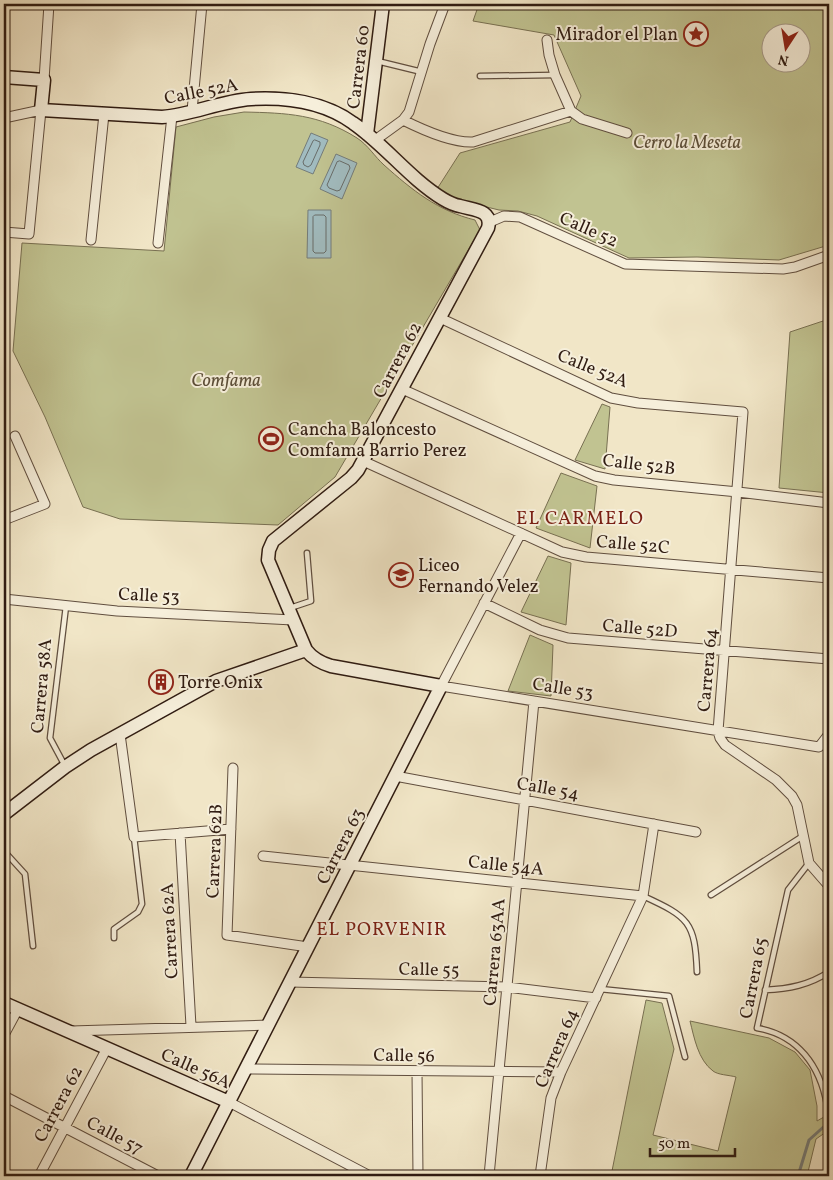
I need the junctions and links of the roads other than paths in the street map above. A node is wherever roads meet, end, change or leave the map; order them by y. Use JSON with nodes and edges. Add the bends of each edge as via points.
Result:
{"nodes":[{"id":1,"x":49,"y":4,"type":"edge"},
{"id":2,"x":202,"y":4,"type":"edge"},
{"id":3,"x":383,"y":4,"type":"edge"},
{"id":4,"x":446,"y":4,"type":"edge"},
{"id":5,"x":547,"y":40,"type":"dead end"},
{"id":6,"x":376,"y":61,"type":"junction"},
{"id":7,"x":422,"y":72,"type":"junction"},
{"id":8,"x":555,"y":75,"type":"junction"},
{"id":9,"x":480,"y":76,"type":"dead end"},
{"id":10,"x":4,"y":77,"type":"edge"},
{"id":11,"x":44,"y":80,"type":"junction"},
{"id":12,"x":41,"y":110,"type":"junction"},
{"id":13,"x":192,"y":111,"type":"junction"},
{"id":14,"x":571,"y":111,"type":"junction"},
{"id":15,"x":104,"y":114,"type":"junction"},
{"id":16,"x":172,"y":116,"type":"junction"},
{"id":17,"x":4,"y":118,"type":"edge"},
{"id":18,"x":403,"y":120,"type":"junction"},
{"id":19,"x":628,"y":133,"type":"dead end"},
{"id":20,"x":370,"y":138,"type":"junction"},
{"id":21,"x":490,"y":222,"type":"junction"},
{"id":22,"x":4,"y":232,"type":"edge"},
{"id":23,"x":91,"y":240,"type":"dead end"},
{"id":24,"x":158,"y":243,"type":"dead end"},
{"id":25,"x":829,"y":255,"type":"edge"},
{"id":26,"x":829,"y":263,"type":"edge"},
{"id":27,"x":795,"y":267,"type":"junction"},
{"id":28,"x":440,"y":318,"type":"junction"},
{"id":29,"x":402,"y":389,"type":"junction"},
{"id":30,"x":743,"y":412,"type":"joint"},
{"id":31,"x":15,"y":436,"type":"dead end"},
{"id":32,"x":363,"y":461,"type":"junction"},
{"id":33,"x":738,"y":492,"type":"junction"},
{"id":34,"x":829,"y":503,"type":"edge"},
{"id":35,"x":4,"y":520,"type":"edge"},
{"id":36,"x":521,"y":533,"type":"junction"},
{"id":37,"x":307,"y":553,"type":"dead end"},
{"id":38,"x":731,"y":570,"type":"junction"},
{"id":39,"x":829,"y":578,"type":"edge"},
{"id":40,"x":4,"y":599,"type":"edge"},
{"id":41,"x":484,"y":603,"type":"junction"},
{"id":42,"x":66,"y":606,"type":"junction"},
{"id":43,"x":291,"y":614,"type":"junction"},
{"id":44,"x":306,"y":650,"type":"junction"},
{"id":45,"x":724,"y":651,"type":"junction"},
{"id":46,"x":829,"y":659,"type":"edge"},
{"id":47,"x":441,"y":686,"type":"junction"},
{"id":48,"x":534,"y":701,"type":"junction"},
{"id":49,"x":718,"y":731,"type":"junction"},
{"id":50,"x":120,"y":734,"type":"junction"},
{"id":51,"x":829,"y":734,"type":"edge"},
{"id":52,"x":65,"y":767,"type":"junction"},
{"id":53,"x":233,"y":768,"type":"dead end"},
{"id":54,"x":395,"y":776,"type":"junction"},
{"id":55,"x":525,"y":801,"type":"junction"},
{"id":56,"x":4,"y":814,"type":"edge"},
{"id":57,"x":654,"y":824,"type":"junction"},
{"id":58,"x":231,"y":830,"type":"junction"},
{"id":59,"x":696,"y":832,"type":"dead end"},
{"id":60,"x":180,"y":833,"type":"junction"},
{"id":61,"x":804,"y":836,"type":"junction"},
{"id":62,"x":134,"y":837,"type":"junction"},
{"id":63,"x":4,"y":851,"type":"edge"},
{"id":64,"x":262,"y":856,"type":"dead end"},
{"id":65,"x":809,"y":863,"type":"junction"},
{"id":66,"x":350,"y":865,"type":"junction"},
{"id":67,"x":517,"y":883,"type":"junction"},
{"id":68,"x":829,"y":886,"type":"edge"},
{"id":69,"x":711,"y":895,"type":"dead end"},
{"id":70,"x":643,"y":896,"type":"junction"},
{"id":71,"x":114,"y":938,"type":"dead end"},
{"id":72,"x":33,"y":946,"type":"dead end"},
{"id":73,"x":308,"y":947,"type":"junction"},
{"id":74,"x":697,"y":972,"type":"dead end"},
{"id":75,"x":829,"y":972,"type":"edge"},
{"id":76,"x":290,"y":982,"type":"junction"},
{"id":77,"x":507,"y":987,"type":"junction"},
{"id":78,"x":765,"y":990,"type":"junction"},
{"id":79,"x":598,"y":993,"type":"junction"},
{"id":80,"x":4,"y":1003,"type":"edge"},
{"id":81,"x":18,"y":1009,"type":"junction"},
{"id":82,"x":268,"y":1025,"type":"junction"},
{"id":83,"x":191,"y":1026,"type":"junction"},
{"id":84,"x":68,"y":1031,"type":"junction"},
{"id":85,"x":4,"y":1035,"type":"edge"},
{"id":86,"x":107,"y":1048,"type":"junction"},
{"id":87,"x":685,"y":1056,"type":"dead end"},
{"id":88,"x":246,"y":1069,"type":"junction"},
{"id":89,"x":417,"y":1071,"type":"junction"},
{"id":90,"x":499,"y":1072,"type":"junction"},
{"id":91,"x":561,"y":1072,"type":"junction"},
{"id":92,"x":4,"y":1096,"type":"edge"},
{"id":93,"x":229,"y":1102,"type":"junction"},
{"id":94,"x":827,"y":1105,"type":"dead end"},
{"id":95,"x":65,"y":1128,"type":"junction"},
{"id":96,"x":39,"y":1176,"type":"edge"},
{"id":97,"x":158,"y":1176,"type":"edge"},
{"id":98,"x":191,"y":1176,"type":"edge"},
{"id":99,"x":370,"y":1176,"type":"edge"},
{"id":100,"x":418,"y":1176,"type":"edge"},
{"id":101,"x":489,"y":1176,"type":"edge"},
{"id":102,"x":540,"y":1176,"type":"edge"}],
"edges":[{"from":1,"to":11,"type":"street"},
{"from":2,"to":13,"type":"street"},
{"from":3,"to":6,"type":"street","name":"Carrera 60"},
{"from":4,"to":7,"type":"street"},
{"from":5,"to":8,"type":"street"},
{"from":6,"to":7,"type":"lane"},
{"from":6,"to":20,"type":"street","name":"Carrera 60"},
{"from":7,"to":18,"type":"street"},
{"from":8,"to":9,"type":"lane"},
{"from":8,"to":14,"type":"street"},
{"from":10,"to":11,"type":"street"},
{"from":11,"to":12,"type":"street"},
{"from":12,"to":15,"type":"street","name":"Calle 52A"},
{"from":12,"to":17,"type":"street","name":"Calle 52A"},
{"from":12,"to":22,"type":"street","via":[[29,234]]},
{"from":13,"to":16,"type":"street","name":"Calle 52A"},
{"from":13,"to":20,"type":"street","name":"Calle 52A","via":[[228,101],[293,100],[336,113],[353,122]]},
{"from":14,"to":18,"type":"street","via":[[473,142],[424,130]]},
{"from":14,"to":19,"type":"street","via":[[582,118]]},
{"from":15,"to":16,"type":"street","name":"Calle 52A"},
{"from":15,"to":23,"type":"street"},
{"from":16,"to":24,"type":"street"},
{"from":18,"to":20,"type":"street"},
{"from":20,"to":21,"type":"street","via":[[438,196],[484,212]]},
{"from":21,"to":27,"type":"street","name":"Calle 52","via":[[504,216],[520,217],[624,264]]},
{"from":21,"to":28,"type":"street","name":"Carrera 62"},
{"from":25,"to":27,"type":"street","name":"Calle 52"},
{"from":26,"to":27,"type":"street"},
{"from":28,"to":29,"type":"street","name":"Carrera 62"},
{"from":28,"to":30,"type":"street","name":"Calle 52A","via":[[611,398]]},
{"from":29,"to":32,"type":"street","name":"Carrera 62"},
{"from":29,"to":33,"type":"street","name":"Calle 52B","via":[[595,476]]},
{"from":30,"to":33,"type":"street","name":"Carrera 64"},
{"from":31,"to":35,"type":"street","via":[[45,504]]},
{"from":32,"to":36,"type":"street","name":"Calle 52C"},
{"from":32,"to":43,"type":"street","name":"Carrera 62","via":[[351,478],[273,541],[268,560]]},
{"from":33,"to":34,"type":"street","name":"Calle 52B"},
{"from":33,"to":38,"type":"street","name":"Carrera 64"},
{"from":36,"to":38,"type":"street","name":"Calle 52C","via":[[562,552],[586,557]]},
{"from":36,"to":41,"type":"street","name":"Carrera 63"},
{"from":37,"to":43,"type":"lane","via":[[311,601]]},
{"from":38,"to":39,"type":"street","name":"Calle 52C"},
{"from":38,"to":45,"type":"street","name":"Carrera 64"},
{"from":40,"to":42,"type":"street","name":"Calle 53"},
{"from":41,"to":45,"type":"street","name":"Calle 52D","via":[[540,630],[568,638]]},
{"from":41,"to":47,"type":"street","name":"Carrera 63"},
{"from":42,"to":43,"type":"street","name":"Calle 53","via":[[117,611]]},
{"from":42,"to":52,"type":"lane","name":"Carrera 58A","via":[[50,738]]},
{"from":43,"to":44,"type":"street"},
{"from":44,"to":47,"type":"street","name":"Calle 53","via":[[312,657],[331,666]]},
{"from":44,"to":50,"type":"street","via":[[216,681]]},
{"from":45,"to":46,"type":"street","name":"Calle 52D"},
{"from":45,"to":49,"type":"street","name":"Carrera 64"},
{"from":47,"to":48,"type":"street","name":"Calle 53"},
{"from":47,"to":54,"type":"street","name":"Carrera 63"},
{"from":48,"to":49,"type":"street","name":"Calle 53"},
{"from":48,"to":55,"type":"street","name":"Carrera 63AA"},
{"from":49,"to":51,"type":"street","name":"Calle 53","via":[[819,747]]},
{"from":49,"to":61,"type":"street","name":"Carrera 64","via":[[725,745],[785,788],[797,805]]},
{"from":50,"to":52,"type":"street"},
{"from":50,"to":62,"type":"street"},
{"from":52,"to":56,"type":"street"},
{"from":53,"to":58,"type":"street","name":"Carrera 62B"},
{"from":54,"to":55,"type":"street","name":"Calle 54"},
{"from":54,"to":66,"type":"street","name":"Carrera 63"},
{"from":55,"to":57,"type":"street","name":"Calle 54"},
{"from":55,"to":67,"type":"street","name":"Carrera 63AA"},
{"from":57,"to":59,"type":"street","name":"Calle 54"},
{"from":57,"to":70,"type":"street","name":"Carrera 64"},
{"from":58,"to":60,"type":"street"},
{"from":58,"to":73,"type":"street","name":"Carrera 62B","via":[[228,935]]},
{"from":60,"to":62,"type":"street"},
{"from":60,"to":83,"type":"street","name":"Carrera 62A"},
{"from":61,"to":65,"type":"street","name":"Carrera 64"},
{"from":61,"to":69,"type":"lane"},
{"from":62,"to":71,"type":"lane","via":[[142,904],[138,912],[114,929]]},
{"from":63,"to":72,"type":"lane","via":[[26,874]]},
{"from":64,"to":66,"type":"street","name":"Calle 54A"},
{"from":65,"to":68,"type":"street"},
{"from":65,"to":78,"type":"lane","name":"Carrera 65","via":[[788,890]]},
{"from":66,"to":67,"type":"street","name":"Calle 54A"},
{"from":66,"to":73,"type":"street","name":"Carrera 63"},
{"from":67,"to":70,"type":"street","name":"Calle 54A"},
{"from":67,"to":77,"type":"street","name":"Carrera 63AA"},
{"from":70,"to":74,"type":"lane","name":"Calle 54A","via":[[667,907],[688,924],[694,935]]},
{"from":70,"to":79,"type":"street","name":"Carrera 64"},
{"from":73,"to":76,"type":"street","name":"Carrera 63"},
{"from":75,"to":78,"type":"lane","via":[[792,988]]},
{"from":76,"to":77,"type":"street","name":"Calle 55"},
{"from":76,"to":82,"type":"street","name":"Carrera 63"},
{"from":77,"to":79,"type":"street","name":"Calle 55"},
{"from":77,"to":90,"type":"street","name":"Carrera 63AA"},
{"from":78,"to":94,"type":"lane","name":"Carrera 65","via":[[757,1028],[786,1037],[803,1053],[817,1072]]},
{"from":79,"to":87,"type":"lane","name":"Calle 55","via":[[669,996]]},
{"from":79,"to":91,"type":"street","name":"Carrera 64"},
{"from":80,"to":81,"type":"street","name":"Calle 56A"},
{"from":81,"to":84,"type":"street","name":"Calle 56A"},
{"from":81,"to":85,"type":"street"},
{"from":82,"to":83,"type":"street"},
{"from":82,"to":88,"type":"street","name":"Carrera 63"},
{"from":83,"to":84,"type":"street"},
{"from":84,"to":86,"type":"street","name":"Calle 56A"},
{"from":86,"to":93,"type":"street","name":"Calle 56A"},
{"from":86,"to":95,"type":"street","name":"Carrera 62"},
{"from":88,"to":89,"type":"street","name":"Calle 56"},
{"from":88,"to":93,"type":"street","name":"Carrera 63"},
{"from":89,"to":90,"type":"street","name":"Calle 56"},
{"from":89,"to":100,"type":"street"},
{"from":90,"to":91,"type":"street","name":"Calle 56"},
{"from":90,"to":101,"type":"street","name":"Carrera 63AA"},
{"from":91,"to":102,"type":"street","name":"Carrera 64","via":[[551,1098]]},
{"from":92,"to":95,"type":"street","name":"Calle 57"},
{"from":93,"to":98,"type":"street","name":"Carrera 63"},
{"from":93,"to":99,"type":"street","name":"Calle 56A"},
{"from":95,"to":96,"type":"street","name":"Carrera 62"},
{"from":95,"to":97,"type":"street","name":"Calle 57"}]}
